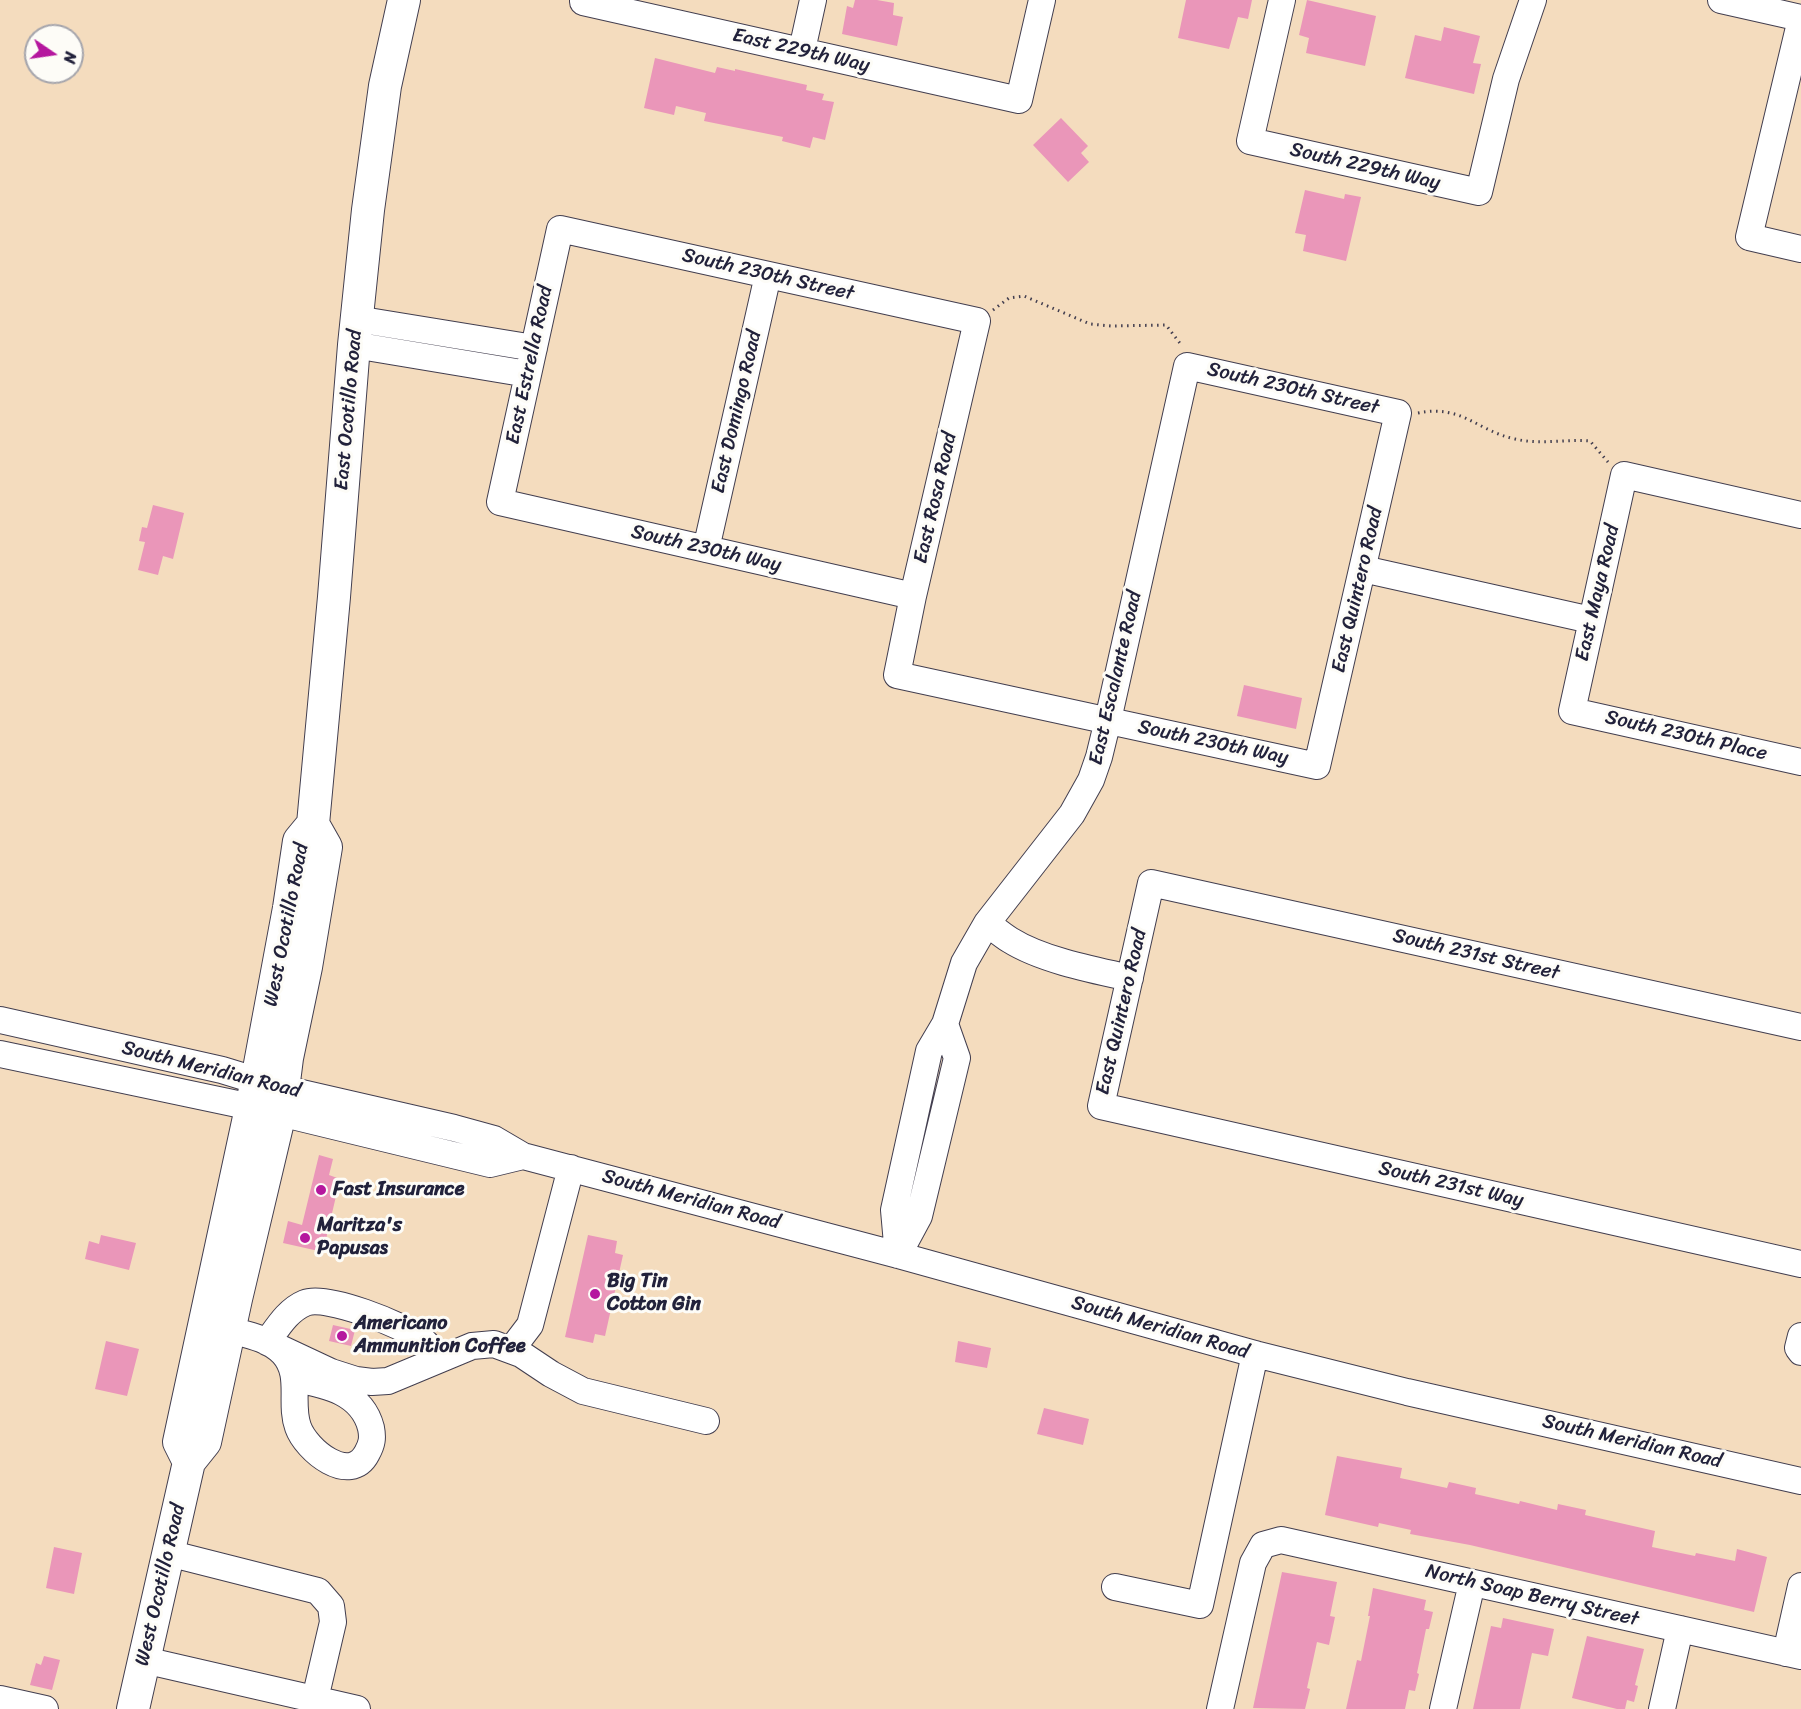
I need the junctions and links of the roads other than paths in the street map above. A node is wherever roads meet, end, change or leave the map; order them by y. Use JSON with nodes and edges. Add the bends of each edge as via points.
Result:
{"nodes":[{"id":1,"x":404,"y":0,"type":"edge"},
{"id":2,"x":813,"y":0,"type":"edge"},
{"id":3,"x":1042,"y":0,"type":"edge"},
{"id":4,"x":1282,"y":0,"type":"edge"},
{"id":5,"x":1533,"y":0,"type":"edge"},
{"id":6,"x":1721,"y":0,"type":"edge"},
{"id":7,"x":583,"y":1,"type":"edge"},
{"id":8,"x":1801,"y":19,"type":"edge"},
{"id":9,"x":802,"y":50,"type":"junction"},
{"id":10,"x":560,"y":229,"type":"joint"},
{"id":11,"x":1801,"y":249,"type":"edge"},
{"id":12,"x":768,"y":275,"type":"junction"},
{"id":13,"x":976,"y":321,"type":"joint"},
{"id":14,"x":355,"y":332,"type":"junction"},
{"id":15,"x":534,"y":348,"type":"junction"},
{"id":16,"x":1187,"y":366,"type":"joint"},
{"id":17,"x":528,"y":374,"type":"junction"},
{"id":18,"x":1398,"y":413,"type":"joint"},
{"id":19,"x":500,"y":502,"type":"joint"},
{"id":20,"x":1801,"y":515,"type":"edge"},
{"id":21,"x":706,"y":549,"type":"junction"},
{"id":22,"x":1363,"y":569,"type":"junction"},
{"id":23,"x":913,"y":597,"type":"junction"},
{"id":24,"x":1591,"y":620,"type":"junction"},
{"id":25,"x":897,"y":675,"type":"joint"},
{"id":26,"x":1572,"y":711,"type":"joint"},
{"id":27,"x":1108,"y":720,"type":"junction"},
{"id":28,"x":1801,"y":762,"type":"edge"},
{"id":29,"x":1317,"y":766,"type":"joint"},
{"id":30,"x":313,"y":824,"type":"joint"},
{"id":31,"x":1151,"y":883,"type":"joint"},
{"id":32,"x":987,"y":923,"type":"junction"},
{"id":33,"x":1130,"y":978,"type":"junction"},
{"id":34,"x":0,"y":1020,"type":"edge"},
{"id":35,"x":1801,"y":1028,"type":"edge"},
{"id":36,"x":0,"y":1054,"type":"edge"},
{"id":37,"x":268,"y":1097,"type":"junction"},
{"id":38,"x":1101,"y":1106,"type":"joint"},
{"id":39,"x":571,"y":1168,"type":"junction"},
{"id":40,"x":898,"y":1255,"type":"junction"},
{"id":41,"x":1801,"y":1264,"type":"edge"},
{"id":42,"x":229,"y":1330,"type":"junction"},
{"id":43,"x":1801,"y":1336,"type":"edge"},
{"id":44,"x":267,"y":1342,"type":"junction"},
{"id":45,"x":512,"y":1350,"type":"junction"},
{"id":46,"x":1801,"y":1352,"type":"edge"},
{"id":47,"x":1255,"y":1354,"type":"junction"},
{"id":48,"x":440,"y":1359,"type":"junction"},
{"id":49,"x":296,"y":1379,"type":"dead end"},
{"id":50,"x":706,"y":1421,"type":"dead end"},
{"id":51,"x":189,"y":1462,"type":"junction"},
{"id":52,"x":1801,"y":1481,"type":"edge"},
{"id":53,"x":168,"y":1552,"type":"junction"},
{"id":54,"x":1472,"y":1583,"type":"junction"},
{"id":55,"x":1801,"y":1586,"type":"edge"},
{"id":56,"x":1115,"y":1587,"type":"dead end"},
{"id":57,"x":1680,"y":1629,"type":"junction"},
{"id":58,"x":1793,"y":1654,"type":"edge"},
{"id":59,"x":144,"y":1660,"type":"junction"},
{"id":60,"x":0,"y":1699,"type":"edge"},
{"id":61,"x":315,"y":1699,"type":"junction"},
{"id":62,"x":45,"y":1709,"type":"edge"},
{"id":63,"x":133,"y":1709,"type":"edge"},
{"id":64,"x":357,"y":1709,"type":"edge"},
{"id":65,"x":1220,"y":1709,"type":"edge"},
{"id":66,"x":1443,"y":1709,"type":"edge"},
{"id":67,"x":1662,"y":1709,"type":"edge"}],
"edges":[{"from":1,"to":14,"type":"main road","name":"East Ocotillo Road","via":[[385,86]]},
{"from":2,"to":9,"type":"street"},
{"from":3,"to":9,"type":"street","name":"East 229th Way","via":[[1019,100]]},
{"from":4,"to":5,"type":"street","name":"South 229th Way","via":[[1250,141],[1479,192],[1506,79]]},
{"from":6,"to":8,"type":"street"},
{"from":7,"to":9,"type":"street","name":"East 229th Way"},
{"from":8,"to":11,"type":"street","via":[[1749,237]]},
{"from":10,"to":12,"type":"street","name":"South 230th Street"},
{"from":10,"to":15,"type":"street","name":"East Estrella Road"},
{"from":12,"to":13,"type":"street","name":"South 230th Street"},
{"from":12,"to":21,"type":"street","name":"East Domingo Road"},
{"from":13,"to":23,"type":"street","name":"East Rosa Road"},
{"from":14,"to":15,"type":"street"},
{"from":14,"to":17,"type":"street"},
{"from":14,"to":30,"type":"main road","name":"East Ocotillo Road"},
{"from":15,"to":17,"type":"street","name":"East Estrella Road"},
{"from":16,"to":18,"type":"street","name":"South 230th Street"},
{"from":16,"to":27,"type":"street","name":"East Escalante Road"},
{"from":17,"to":19,"type":"street","name":"East Estrella Road"},
{"from":18,"to":22,"type":"street","name":"East Quintero Road"},
{"from":19,"to":21,"type":"street","name":"South 230th Way"},
{"from":20,"to":24,"type":"street","name":"East Maya Road","via":[[1624,475]]},
{"from":21,"to":23,"type":"street","name":"South 230th Way"},
{"from":22,"to":24,"type":"street"},
{"from":22,"to":29,"type":"street","name":"East Quintero Road"},
{"from":23,"to":25,"type":"street","name":"East Rosa Road"},
{"from":24,"to":26,"type":"street","name":"East Maya Road"},
{"from":25,"to":27,"type":"street","name":"South 230th Way"},
{"from":26,"to":28,"type":"street","name":"South 230th Place"},
{"from":27,"to":29,"type":"street","name":"South 230th Way"},
{"from":27,"to":32,"type":"street","name":"East Escalante Road","via":[[1091,780],[1072,814]]},
{"from":30,"to":37,"type":"main road","name":"West Ocotillo Road","via":[[326,847],[287,1058]]},
{"from":31,"to":33,"type":"street","name":"East Quintero Road"},
{"from":31,"to":35,"type":"street","name":"South 231st Street"},
{"from":32,"to":33,"type":"street","via":[[1011,941],[1045,955]]},
{"from":32,"to":40,"type":"street","name":"East Escalante Road","via":[[964,963],[945,1024],[929,1051],[894,1210]]},
{"from":33,"to":38,"type":"street","name":"East Quintero Road"},
{"from":34,"to":37,"type":"street","name":"South Meridian Road","via":[[222,1070]]},
{"from":36,"to":37,"type":"street","name":"South Meridian Road"},
{"from":37,"to":39,"type":"street","name":"South Meridian Road","via":[[490,1164],[523,1156]]},
{"from":37,"to":42,"type":"main road","name":"West Ocotillo Road"},
{"from":37,"to":51,"type":"main road","name":"West Ocotillo Road","via":[[179,1442]]},
{"from":38,"to":41,"type":"street","name":"South 231st Way"},
{"from":39,"to":40,"type":"street","name":"South Meridian Road"},
{"from":39,"to":45,"type":"street","via":[[530,1325]]},
{"from":40,"to":47,"type":"street","name":"South Meridian Road"},
{"from":42,"to":44,"type":"street"},
{"from":42,"to":51,"type":"main road","name":"West Ocotillo Road","via":[[205,1442]]},
{"from":43,"to":46,"type":"street"},
{"from":44,"to":48,"type":"street","via":[[331,1372],[372,1382],[388,1381]]},
{"from":44,"to":48,"type":"street","via":[[292,1310],[307,1301],[325,1301],[410,1332]]},
{"from":44,"to":49,"type":"street","via":[[284,1355]]},
{"from":45,"to":48,"type":"street","via":[[494,1344],[472,1346]]},
{"from":45,"to":50,"type":"street","via":[[584,1391]]},
{"from":47,"to":52,"type":"street","name":"South Meridian Road"},
{"from":47,"to":56,"type":"street","via":[[1200,1605]]},
{"from":51,"to":53,"type":"main road","name":"West Ocotillo Road"},
{"from":53,"to":59,"type":"main road","name":"West Ocotillo Road"},
{"from":53,"to":61,"type":"street","via":[[318,1591],[331,1606],[333,1622]]},
{"from":54,"to":57,"type":"street","name":"North Soap Berry Street"},
{"from":54,"to":65,"type":"street","name":"North Soap Berry Street","via":[[1281,1540],[1263,1545],[1253,1563]]},
{"from":54,"to":66,"type":"street"},
{"from":55,"to":58,"type":"street"},
{"from":57,"to":58,"type":"street","name":"North Soap Berry Street"},
{"from":57,"to":67,"type":"street"},
{"from":59,"to":61,"type":"street"},
{"from":59,"to":63,"type":"main road","name":"West Ocotillo Road"},
{"from":60,"to":62,"type":"street"},
{"from":61,"to":64,"type":"street"}]}
